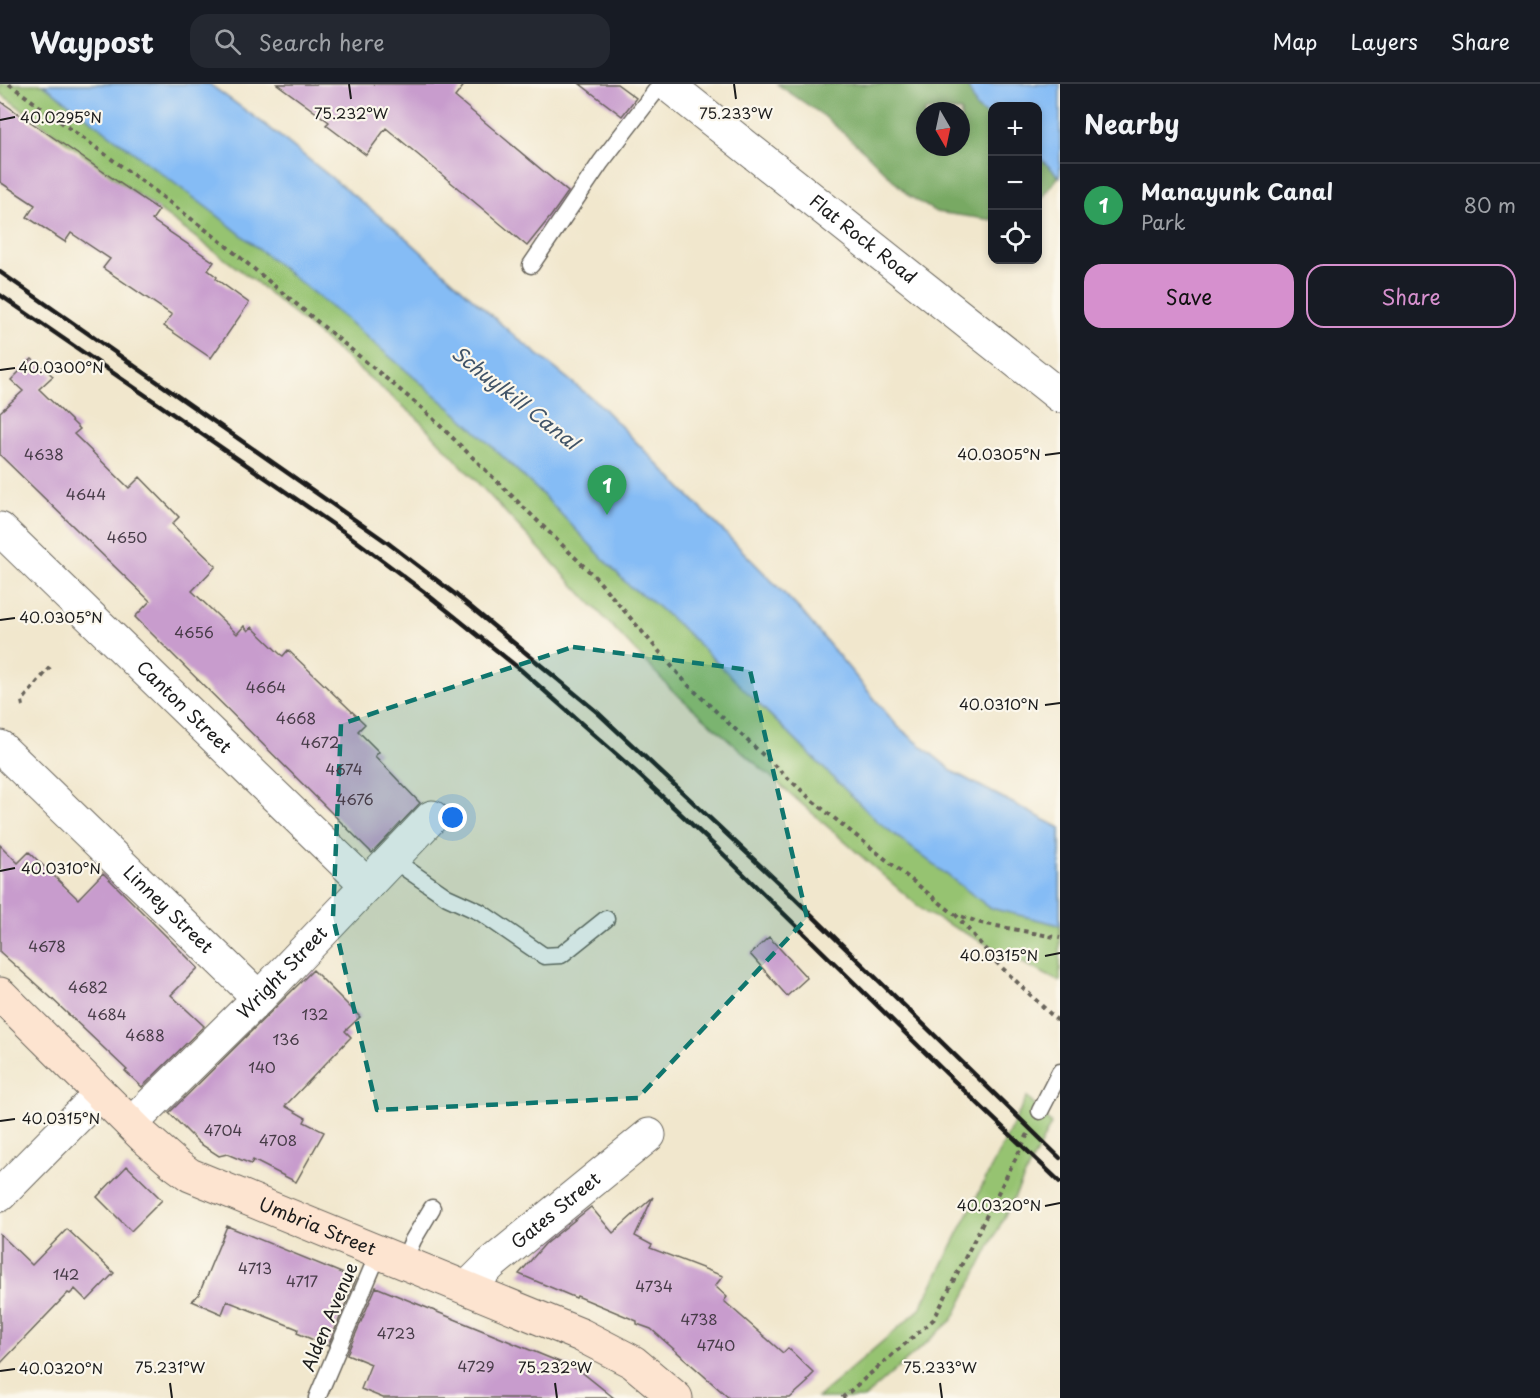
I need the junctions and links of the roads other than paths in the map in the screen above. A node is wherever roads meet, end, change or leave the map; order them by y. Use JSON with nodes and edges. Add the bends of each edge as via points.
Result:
{"nodes":[{"id":1,"x":661,"y":84,"type":"edge"},
{"id":2,"x":667,"y":84,"type":"edge"},
{"id":3,"x":531,"y":266,"type":"dead end"},
{"id":4,"x":1060,"y":396,"type":"edge"},
{"id":5,"x":0,"y":530,"type":"edge"},
{"id":6,"x":0,"y":747,"type":"edge"},
{"id":7,"x":432,"y":817,"type":"dead end"},
{"id":8,"x":392,"y":859,"type":"junction"},
{"id":9,"x":367,"y":885,"type":"junction"},
{"id":10,"x":606,"y":919,"type":"dead end"},
{"id":11,"x":0,"y":994,"type":"edge"},
{"id":12,"x":260,"y":998,"type":"junction"},
{"id":13,"x":1060,"y":1072,"type":"edge"},
{"id":14,"x":100,"y":1094,"type":"junction"},
{"id":15,"x":1040,"y":1111,"type":"road end"},
{"id":16,"x":131,"y":1124,"type":"junction"},
{"id":17,"x":649,"y":1135,"type":"dead end"},
{"id":18,"x":0,"y":1195,"type":"edge"},
{"id":19,"x":432,"y":1208,"type":"dead end"},
{"id":20,"x":391,"y":1257,"type":"junction"},
{"id":21,"x":467,"y":1288,"type":"junction"},
{"id":22,"x":317,"y":1398,"type":"edge"},
{"id":23,"x":676,"y":1398,"type":"edge"}],
"edges":[{"from":1,"to":3,"type":"lane"},
{"from":2,"to":4,"type":"street","name":"Flat Rock Road"},
{"from":5,"to":9,"type":"street","name":"Canton Street"},
{"from":6,"to":12,"type":"street","name":"Linney Street"},
{"from":7,"to":8,"type":"street","name":"Wright Street"},
{"from":8,"to":9,"type":"street","name":"Wright Street"},
{"from":8,"to":10,"type":"lane","via":[[544,956],[561,955]]},
{"from":9,"to":12,"type":"street","name":"Wright Street"},
{"from":11,"to":14,"type":"main road","name":"Umbria Street"},
{"from":12,"to":16,"type":"street","name":"Wright Street"},
{"from":13,"to":15,"type":"lane"},
{"from":14,"to":16,"type":"main road","name":"Umbria Street"},
{"from":14,"to":18,"type":"street"},
{"from":16,"to":20,"type":"main road","name":"Umbria Street","via":[[190,1175]]},
{"from":17,"to":21,"type":"street","name":"Gates Street"},
{"from":19,"to":20,"type":"lane","name":"Alden Avenue","via":[[413,1240]]},
{"from":20,"to":21,"type":"main road","name":"Umbria Street"},
{"from":20,"to":22,"type":"lane","name":"Alden Avenue"},
{"from":21,"to":23,"type":"main road","name":"Umbria Street","via":[[609,1348],[633,1362]]}]}
